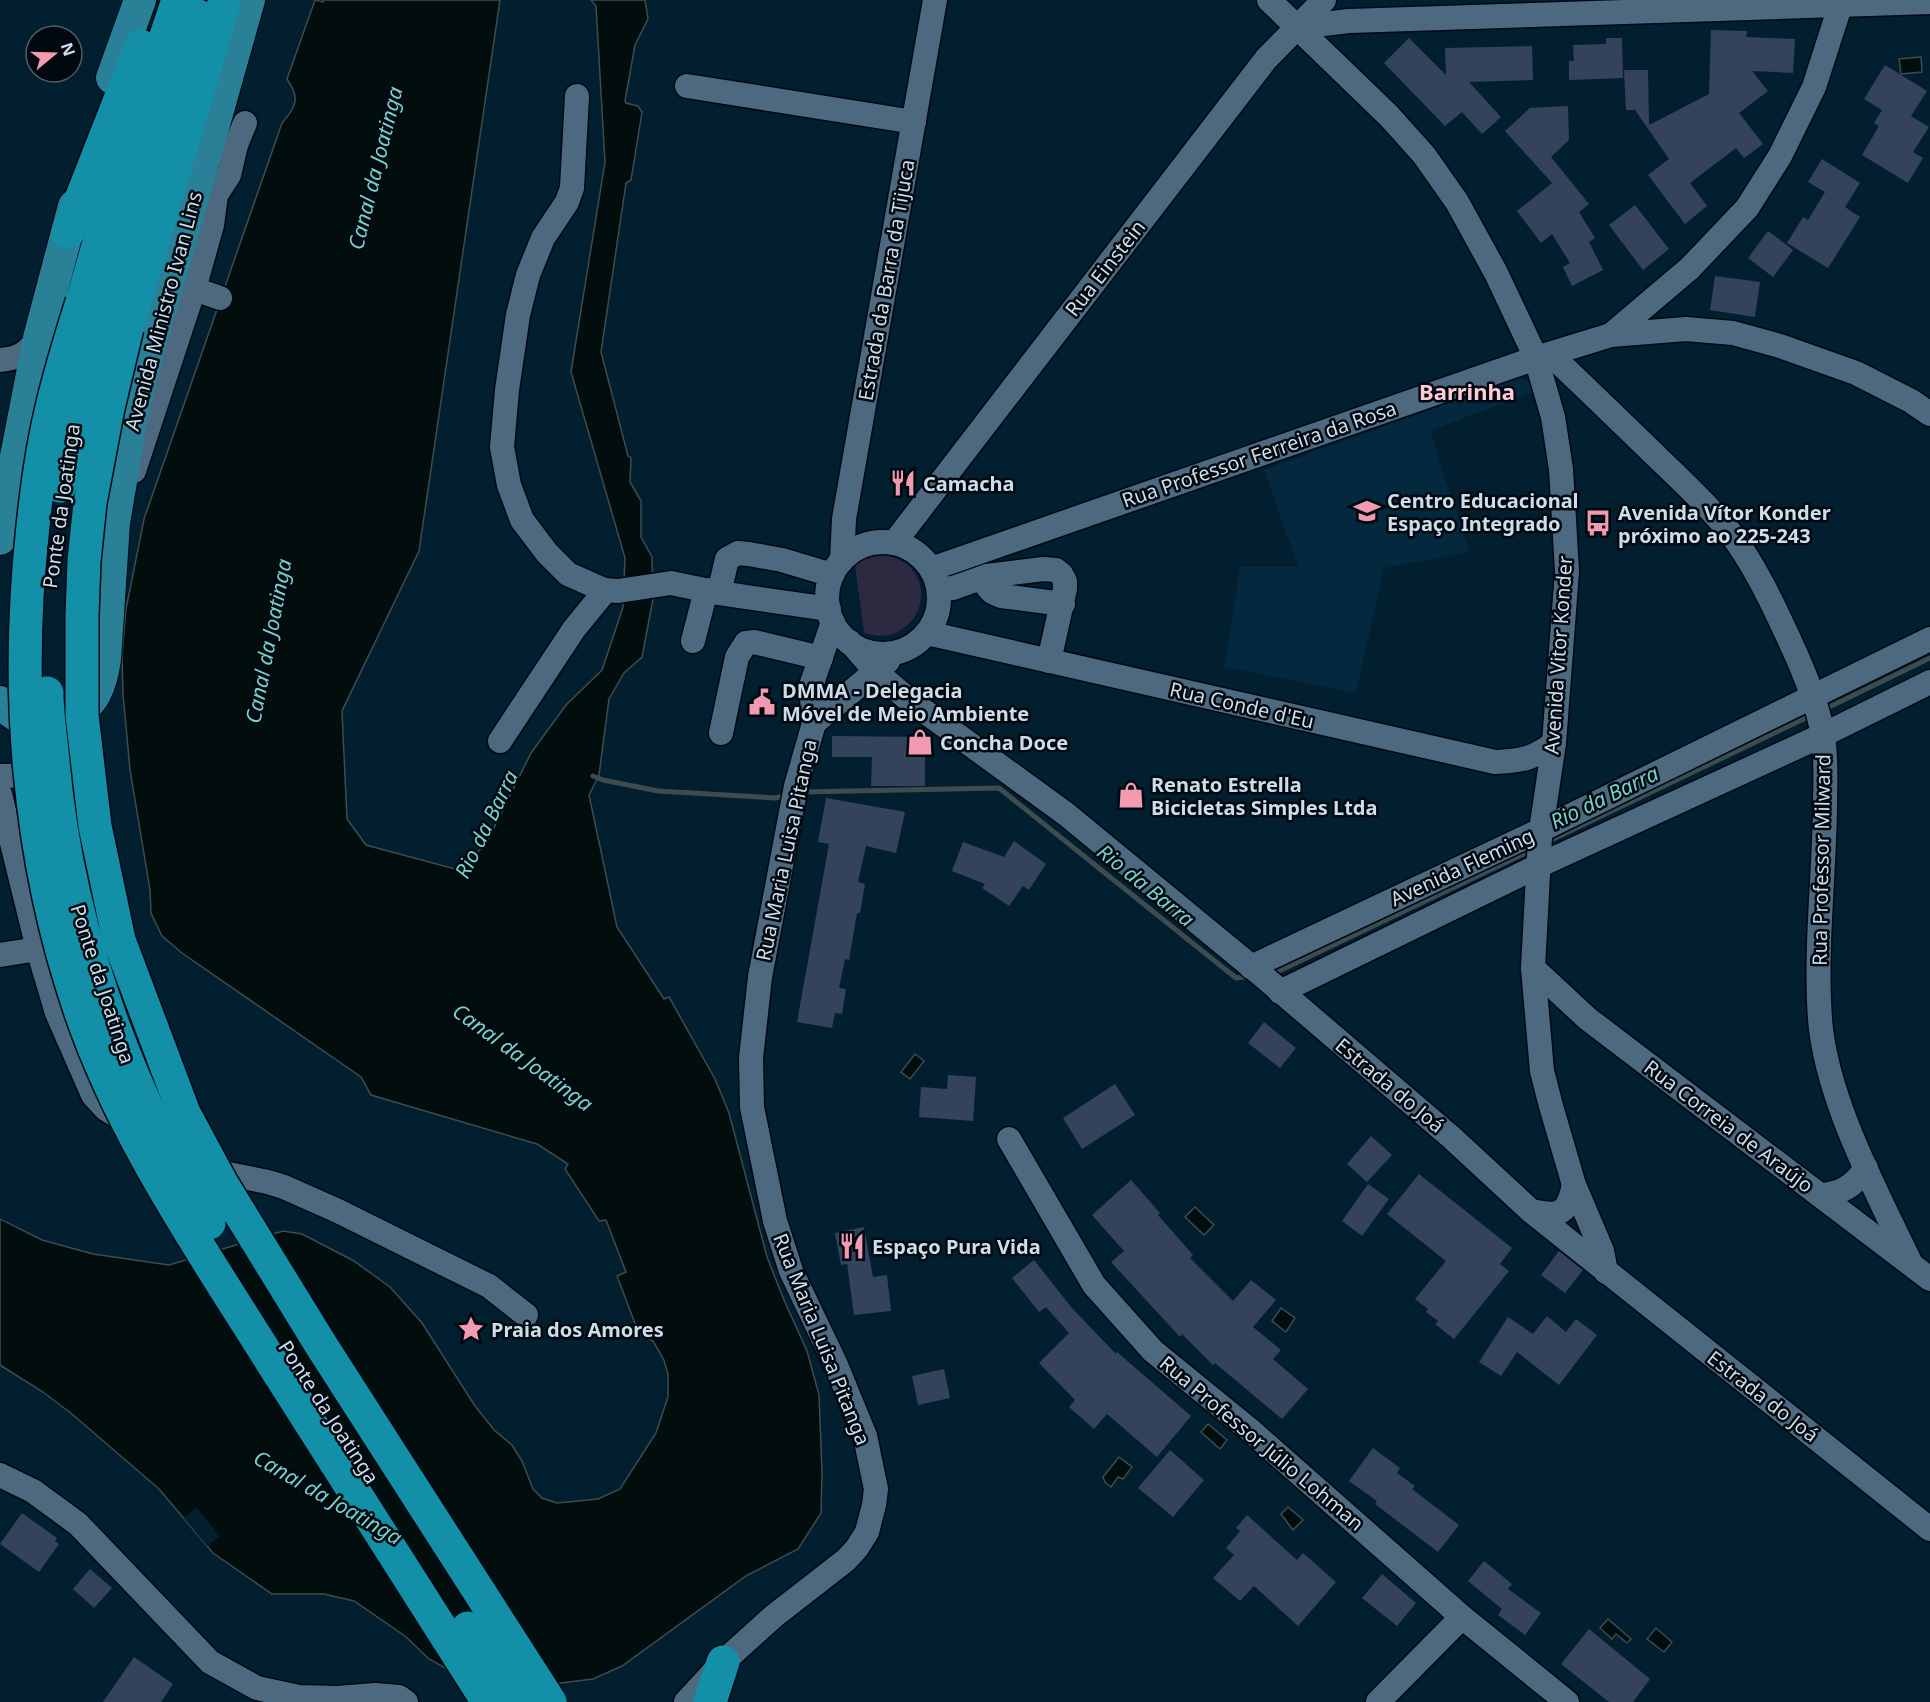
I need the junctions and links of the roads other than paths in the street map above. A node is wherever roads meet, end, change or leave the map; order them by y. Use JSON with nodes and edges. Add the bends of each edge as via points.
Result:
{"nodes":[{"id":1,"x":140,"y":0,"type":"edge"},
{"id":2,"x":162,"y":0,"type":"edge"},
{"id":3,"x":178,"y":0,"type":"edge"},
{"id":4,"x":188,"y":0,"type":"edge"},
{"id":5,"x":204,"y":0,"type":"edge"},
{"id":6,"x":225,"y":0,"type":"edge"},
{"id":7,"x":249,"y":0,"type":"edge"},
{"id":8,"x":935,"y":0,"type":"edge"},
{"id":9,"x":1324,"y":0,"type":"edge"},
{"id":10,"x":1274,"y":2,"type":"edge"},
{"id":11,"x":1842,"y":2,"type":"edge"},
{"id":12,"x":1930,"y":2,"type":"edge"},
{"id":13,"x":1298,"y":27,"type":"junction"},
{"id":14,"x":687,"y":86,"type":"dead end"},
{"id":15,"x":577,"y":96,"type":"dead end"},
{"id":16,"x":914,"y":122,"type":"junction"},
{"id":17,"x":245,"y":123,"type":"dead end"},
{"id":18,"x":145,"y":173,"type":"junction"},
{"id":19,"x":68,"y":232,"type":"junction"},
{"id":20,"x":182,"y":285,"type":"junction"},
{"id":21,"x":220,"y":298,"type":"dead end"},
{"id":22,"x":103,"y":316,"type":"junction"},
{"id":23,"x":1611,"y":335,"type":"junction"},
{"id":24,"x":39,"y":338,"type":"junction"},
{"id":25,"x":1543,"y":356,"type":"junction"},
{"id":26,"x":0,"y":360,"type":"edge"},
{"id":27,"x":1930,"y":414,"type":"edge"},
{"id":28,"x":0,"y":539,"type":"edge"},
{"id":29,"x":894,"y":543,"type":"junction"},
{"id":30,"x":837,"y":568,"type":"junction"},
{"id":31,"x":987,"y":576,"type":"junction"},
{"id":32,"x":935,"y":579,"type":"junction"},
{"id":33,"x":611,"y":590,"type":"junction"},
{"id":34,"x":713,"y":591,"type":"junction"},
{"id":35,"x":1063,"y":604,"type":"junction"},
{"id":36,"x":831,"y":616,"type":"junction"},
{"id":37,"x":927,"y":633,"type":"junction"},
{"id":38,"x":1930,"y":639,"type":"edge"},
{"id":39,"x":693,"y":641,"type":"dead end"},
{"id":40,"x":850,"y":642,"type":"junction"},
{"id":41,"x":899,"y":652,"type":"junction"},
{"id":42,"x":820,"y":658,"type":"junction"},
{"id":43,"x":1049,"y":661,"type":"junction"},
{"id":44,"x":876,"y":672,"type":"junction"},
{"id":45,"x":101,"y":678,"type":"junction"},
{"id":46,"x":1930,"y":682,"type":"edge"},
{"id":47,"x":811,"y":686,"type":"junction"},
{"id":48,"x":839,"y":700,"type":"junction"},
{"id":49,"x":0,"y":702,"type":"edge"},
{"id":50,"x":1817,"y":715,"type":"junction"},
{"id":51,"x":814,"y":723,"type":"junction"},
{"id":52,"x":721,"y":733,"type":"dead end"},
{"id":53,"x":500,"y":741,"type":"dead end"},
{"id":54,"x":1554,"y":743,"type":"junction"},
{"id":55,"x":0,"y":776,"type":"edge"},
{"id":56,"x":0,"y":794,"type":"edge"},
{"id":57,"x":1539,"y":848,"type":"junction"},
{"id":58,"x":38,"y":949,"type":"junction"},
{"id":59,"x":0,"y":955,"type":"edge"},
{"id":60,"x":1533,"y":968,"type":"junction"},
{"id":61,"x":1253,"y":969,"type":"junction"},
{"id":62,"x":1278,"y":990,"type":"junction"},
{"id":63,"x":67,"y":1036,"type":"junction"},
{"id":64,"x":1009,"y":1139,"type":"dead end"},
{"id":65,"x":183,"y":1155,"type":"junction"},
{"id":66,"x":1866,"y":1168,"type":"junction"},
{"id":67,"x":1574,"y":1185,"type":"junction"},
{"id":68,"x":1820,"y":1195,"type":"junction"},
{"id":69,"x":1531,"y":1211,"type":"junction"},
{"id":70,"x":1911,"y":1264,"type":"junction"},
{"id":71,"x":1606,"y":1272,"type":"junction"},
{"id":72,"x":1930,"y":1280,"type":"edge"},
{"id":73,"x":526,"y":1315,"type":"dead end"},
{"id":74,"x":0,"y":1475,"type":"edge"},
{"id":75,"x":1930,"y":1529,"type":"edge"},
{"id":76,"x":1462,"y":1617,"type":"junction"},
{"id":77,"x":723,"y":1662,"type":"junction"},
{"id":78,"x":406,"y":1702,"type":"edge"},
{"id":79,"x":488,"y":1702,"type":"edge"},
{"id":80,"x":515,"y":1702,"type":"edge"},
{"id":81,"x":550,"y":1702,"type":"edge"},
{"id":82,"x":686,"y":1702,"type":"edge"},
{"id":83,"x":710,"y":1702,"type":"edge"},
{"id":84,"x":1378,"y":1702,"type":"edge"},
{"id":85,"x":1567,"y":1702,"type":"edge"}],
"edges":[{"from":1,"to":19,"type":"main road","via":[[100,110]]},
{"from":2,"to":19,"type":"highway"},
{"from":3,"to":22,"type":"highway","via":[[112,197]]},
{"from":4,"to":18,"type":"highway"},
{"from":5,"to":18,"type":"highway"},
{"from":6,"to":22,"type":"highway","name":"Avenida Ministro Ivan Lins"},
{"from":7,"to":20,"type":"main road","name":"Avenida Ministro Ivan Lins"},
{"from":8,"to":16,"type":"street","name":"Estrada da Barra da Tijuca"},
{"from":9,"to":13,"type":"street","name":"Rua Einstein"},
{"from":10,"to":13,"type":"street","name":"Avenida Vitor Konder"},
{"from":11,"to":12,"type":"street"},
{"from":11,"to":13,"type":"street","via":[[1350,21]]},
{"from":11,"to":23,"type":"street","via":[[1814,87],[1780,156],[1747,208],[1690,268]]},
{"from":13,"to":25,"type":"street","name":"Avenida Vitor Konder","via":[[1389,116],[1430,164],[1457,202]]},
{"from":13,"to":29,"type":"street","name":"Rua Einstein","via":[[1266,59]]},
{"from":14,"to":16,"type":"street"},
{"from":15,"to":33,"type":"street","via":[[572,188],[543,238],[525,285],[507,390],[502,447],[509,485],[522,520],[547,553],[568,574]]},
{"from":16,"to":30,"type":"street","name":"Estrada da Barra da Tijuca"},
{"from":17,"to":20,"type":"street","via":[[229,175],[216,195],[212,225]]},
{"from":18,"to":22,"type":"highway","name":"Ponte da Joatinga"},
{"from":19,"to":24,"type":"main road"},
{"from":20,"to":21,"type":"street"},
{"from":20,"to":45,"type":"main road","name":"Avenida Ministro Ivan Lins","via":[[150,344],[133,410],[114,524]]},
{"from":22,"to":79,"type":"highway","name":"Ponte da Joatinga","bridge":true,"via":[[50,415],[37,492],[27,594],[25,687],[31,791],[44,873],[63,954],[99,1060],[163,1189]]},
{"from":22,"to":80,"type":"highway","name":"Ponte da Joatinga","bridge":true,"via":[[76,406],[58,494],[48,594],[47,697],[56,795],[73,895],[99,986],[156,1129],[218,1239]]},
{"from":22,"to":81,"type":"highway","name":"Ponte da Joatinga","bridge":true,"via":[[108,408],[84,561],[82,715],[95,826],[119,940],[184,1113],[222,1184]]},
{"from":23,"to":25,"type":"street","name":"Rua Professor Ferreira da Rosa"},
{"from":23,"to":27,"type":"street","name":"Rua Professor Ferreira da Rosa","via":[[1686,329],[1733,333],[1856,373]]},
{"from":24,"to":26,"type":"street","via":[[26,353]]},
{"from":24,"to":28,"type":"main road"},
{"from":25,"to":32,"type":"street","name":"Rua Professor Ferreira da Rosa"},
{"from":25,"to":50,"type":"street","name":"Rua Professor Milward","via":[[1686,485],[1729,531],[1767,591],[1796,654]]},
{"from":25,"to":54,"type":"street","name":"Avenida Vitor Konder","via":[[1561,469],[1567,571]]},
{"from":29,"to":30,"type":"street","via":[[866,545],[853,551]]},
{"from":29,"to":32,"type":"street","via":[[915,552]]},
{"from":30,"to":34,"type":"street","via":[[738,554],[727,559]]},
{"from":30,"to":36,"type":"street","via":[[829,586]]},
{"from":31,"to":32,"type":"street","via":[[953,588]]},
{"from":31,"to":35,"type":"street","via":[[986,585],[1001,596]]},
{"from":31,"to":35,"type":"street","via":[[1042,568],[1056,570],[1065,581]]},
{"from":32,"to":37,"type":"street","via":[[937,613]]},
{"from":33,"to":34,"type":"street","via":[[670,583]]},
{"from":33,"to":53,"type":"street","via":[[601,596],[574,629]]},
{"from":34,"to":36,"type":"street"},
{"from":34,"to":39,"type":"street"},
{"from":35,"to":43,"type":"street"},
{"from":36,"to":40,"type":"street"},
{"from":36,"to":42,"type":"street","name":"Rua Maria Luisa Pitanga"},
{"from":37,"to":41,"type":"street"},
{"from":37,"to":43,"type":"street","name":"Rua Conde d'Eu"},
{"from":38,"to":50,"type":"street","name":"Avenida Fleming"},
{"from":40,"to":41,"type":"street","via":[[873,653]]},
{"from":40,"to":44,"type":"street","name":"Estrada do Joá"},
{"from":41,"to":44,"type":"street","name":"Rua Maria Luisa Pitanga"},
{"from":42,"to":47,"type":"street","name":"Rua Maria Luisa Pitanga"},
{"from":42,"to":52,"type":"street","via":[[746,643],[737,657]]},
{"from":43,"to":54,"type":"street","name":"Rua Conde d'Eu","via":[[1495,762],[1539,755]]},
{"from":44,"to":48,"type":"street","name":"Rua Maria Luisa Pitanga"},
{"from":44,"to":61,"type":"street","name":"Estrada do Joá","via":[[1066,814]]},
{"from":45,"to":49,"type":"main road","name":"Avenida Ministro Ivan Lins","via":[[82,710],[65,719],[27,721]]},
{"from":45,"to":55,"type":"street","via":[[90,738],[73,763],[48,774]]},
{"from":46,"to":50,"type":"street","name":"Avenida Fleming"},
{"from":47,"to":48,"type":"street"},
{"from":47,"to":51,"type":"street","name":"Rua Maria Luisa Pitanga"},
{"from":48,"to":51,"type":"street","name":"Rua Maria Luisa Pitanga"},
{"from":50,"to":57,"type":"street","name":"Avenida Fleming"},
{"from":50,"to":57,"type":"street","name":"Avenida Fleming"},
{"from":50,"to":66,"type":"street","name":"Rua Professor Milward","via":[[1825,768],[1820,1021],[1836,1090]]},
{"from":51,"to":77,"type":"street","name":"Rua Maria Luisa Pitanga","via":[[795,794],[754,1016],[750,1058],[752,1107],[775,1221],[791,1271],[865,1436],[876,1488],[867,1532],[857,1548]]},
{"from":54,"to":57,"type":"street","name":"Avenida Vitor Konder"},
{"from":56,"to":58,"type":"street"},
{"from":57,"to":60,"type":"street","name":"Avenida Vitor Konder"},
{"from":57,"to":61,"type":"street","name":"Avenida Fleming"},
{"from":57,"to":62,"type":"street","name":"Avenida Fleming"},
{"from":58,"to":59,"type":"street"},
{"from":58,"to":63,"type":"street"},
{"from":60,"to":67,"type":"street","name":"Avenida Vitor Konder","via":[[1542,1071]]},
{"from":60,"to":68,"type":"street","name":"Rua Correia de Araújo","via":[[1588,1019]]},
{"from":61,"to":62,"type":"street","name":"Estrada do Joá"},
{"from":62,"to":69,"type":"street","name":"Estrada do Joá","via":[[1451,1137]]},
{"from":63,"to":65,"type":"street","via":[[99,1102]]},
{"from":63,"to":65,"type":"street","via":[[153,1079],[174,1120]]},
{"from":64,"to":76,"type":"street","name":"Rua Professor Júlio Lohman","via":[[1094,1285],[1153,1351],[1250,1430]]},
{"from":65,"to":73,"type":"street","via":[[223,1173],[284,1187],[338,1211],[489,1286]]},
{"from":66,"to":68,"type":"street","via":[[1849,1187]]},
{"from":66,"to":70,"type":"street","name":"Rua Professor Milward"},
{"from":67,"to":69,"type":"street","via":[[1570,1203],[1558,1214]]},
{"from":67,"to":71,"type":"street","name":"Avenida Vitor Konder","via":[[1602,1251]]},
{"from":68,"to":70,"type":"street","name":"Rua Correia de Araújo"},
{"from":69,"to":71,"type":"street","name":"Estrada do Joá"},
{"from":70,"to":72,"type":"street","name":"Rua Correia de Araújo"},
{"from":71,"to":75,"type":"street","name":"Estrada do Joá"},
{"from":74,"to":78,"type":"street","via":[[33,1491],[78,1524],[210,1662],[256,1688],[298,1697],[375,1695],[399,1697]]},
{"from":76,"to":84,"type":"street"},
{"from":76,"to":85,"type":"street","name":"Rua Professor Júlio Lohman"},
{"from":77,"to":82,"type":"street","name":"Rua Maria Luisa Pitanga"},
{"from":77,"to":83,"type":"highway"}]}
